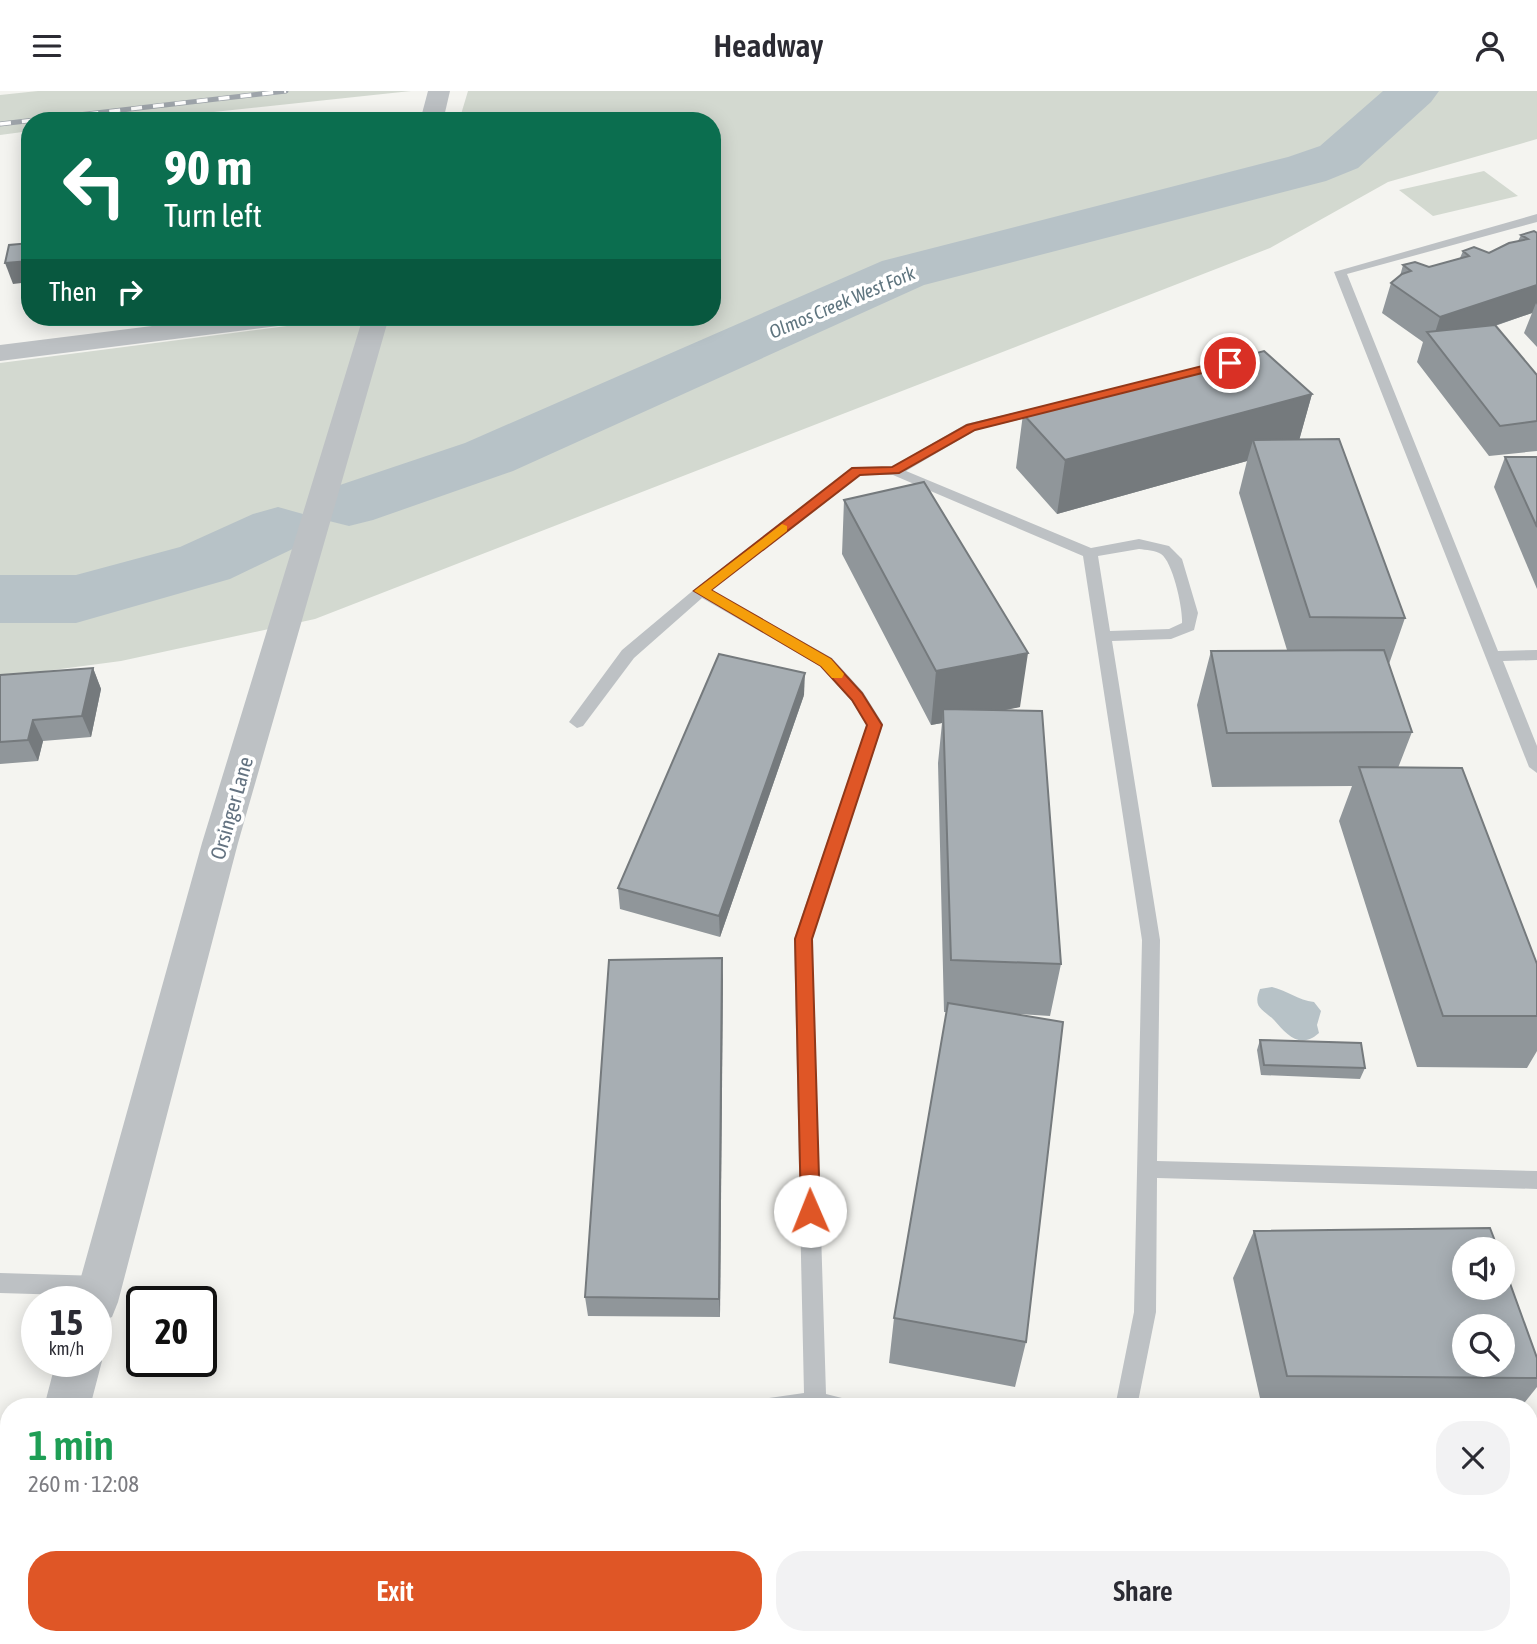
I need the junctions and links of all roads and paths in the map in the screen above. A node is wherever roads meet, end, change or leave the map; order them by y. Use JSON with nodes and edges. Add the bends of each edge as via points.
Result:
{"nodes":[{"id":1,"x":439,"y":91,"type":"edge"},
{"id":2,"x":433,"y":112,"type":"edge"},
{"id":3,"x":1537,"y":218,"type":"edge"},
{"id":4,"x":214,"y":326,"type":"edge"},
{"id":5,"x":373,"y":326,"type":"edge"},
{"id":6,"x":0,"y":353,"type":"edge"},
{"id":7,"x":1062,"y":405,"type":"edge"},
{"id":8,"x":895,"y":471,"type":"junction"},
{"id":9,"x":1090,"y":553,"type":"junction"},
{"id":10,"x":701,"y":591,"type":"junction"},
{"id":11,"x":1103,"y":636,"type":"junction"},
{"id":12,"x":1537,"y":655,"type":"edge"},
{"id":13,"x":1491,"y":656,"type":"junction"},
{"id":14,"x":578,"y":722,"type":"dead end"},
{"id":15,"x":1532,"y":743,"type":"edge"},
{"id":16,"x":1537,"y":767,"type":"edge"},
{"id":17,"x":1147,"y":1169,"type":"junction"},
{"id":18,"x":1537,"y":1180,"type":"edge"},
{"id":19,"x":0,"y":1283,"type":"edge"},
{"id":20,"x":27,"y":1286,"type":"edge"},
{"id":21,"x":100,"y":1286,"type":"edge"},
{"id":22,"x":75,"y":1377,"type":"edge"},
{"id":23,"x":69,"y":1398,"type":"edge"},
{"id":24,"x":815,"y":1398,"type":"edge"},
{"id":25,"x":1128,"y":1398,"type":"edge"}],
"edges":[{"from":1,"to":2,"type":"street"},
{"from":3,"to":13,"type":"lane","via":[[1340,272]]},
{"from":4,"to":6,"type":"street"},
{"from":5,"to":21,"type":"street","name":"Orsinger Lane","via":[[220,843]]},
{"from":7,"to":8,"type":"lane","via":[[971,428]]},
{"from":8,"to":9,"type":"lane"},
{"from":8,"to":10,"type":"lane","via":[[857,471]]},
{"from":9,"to":11,"type":"lane"},
{"from":9,"to":11,"type":"lane","via":[[1139,544],[1164,549],[1175,559],[1190,613],[1189,626],[1181,632]]},
{"from":10,"to":14,"type":"lane","via":[[628,654]]},
{"from":10,"to":24,"type":"lane","via":[[826,662],[875,725],[803,939]]},
{"from":11,"to":17,"type":"lane","via":[[1151,940]]},
{"from":12,"to":13,"type":"lane"},
{"from":13,"to":15,"type":"lane"},
{"from":15,"to":16,"type":"lane"},
{"from":17,"to":18,"type":"lane"},
{"from":17,"to":25,"type":"lane","via":[[1145,1312]]},
{"from":19,"to":20,"type":"lane"},
{"from":22,"to":23,"type":"street"}]}
